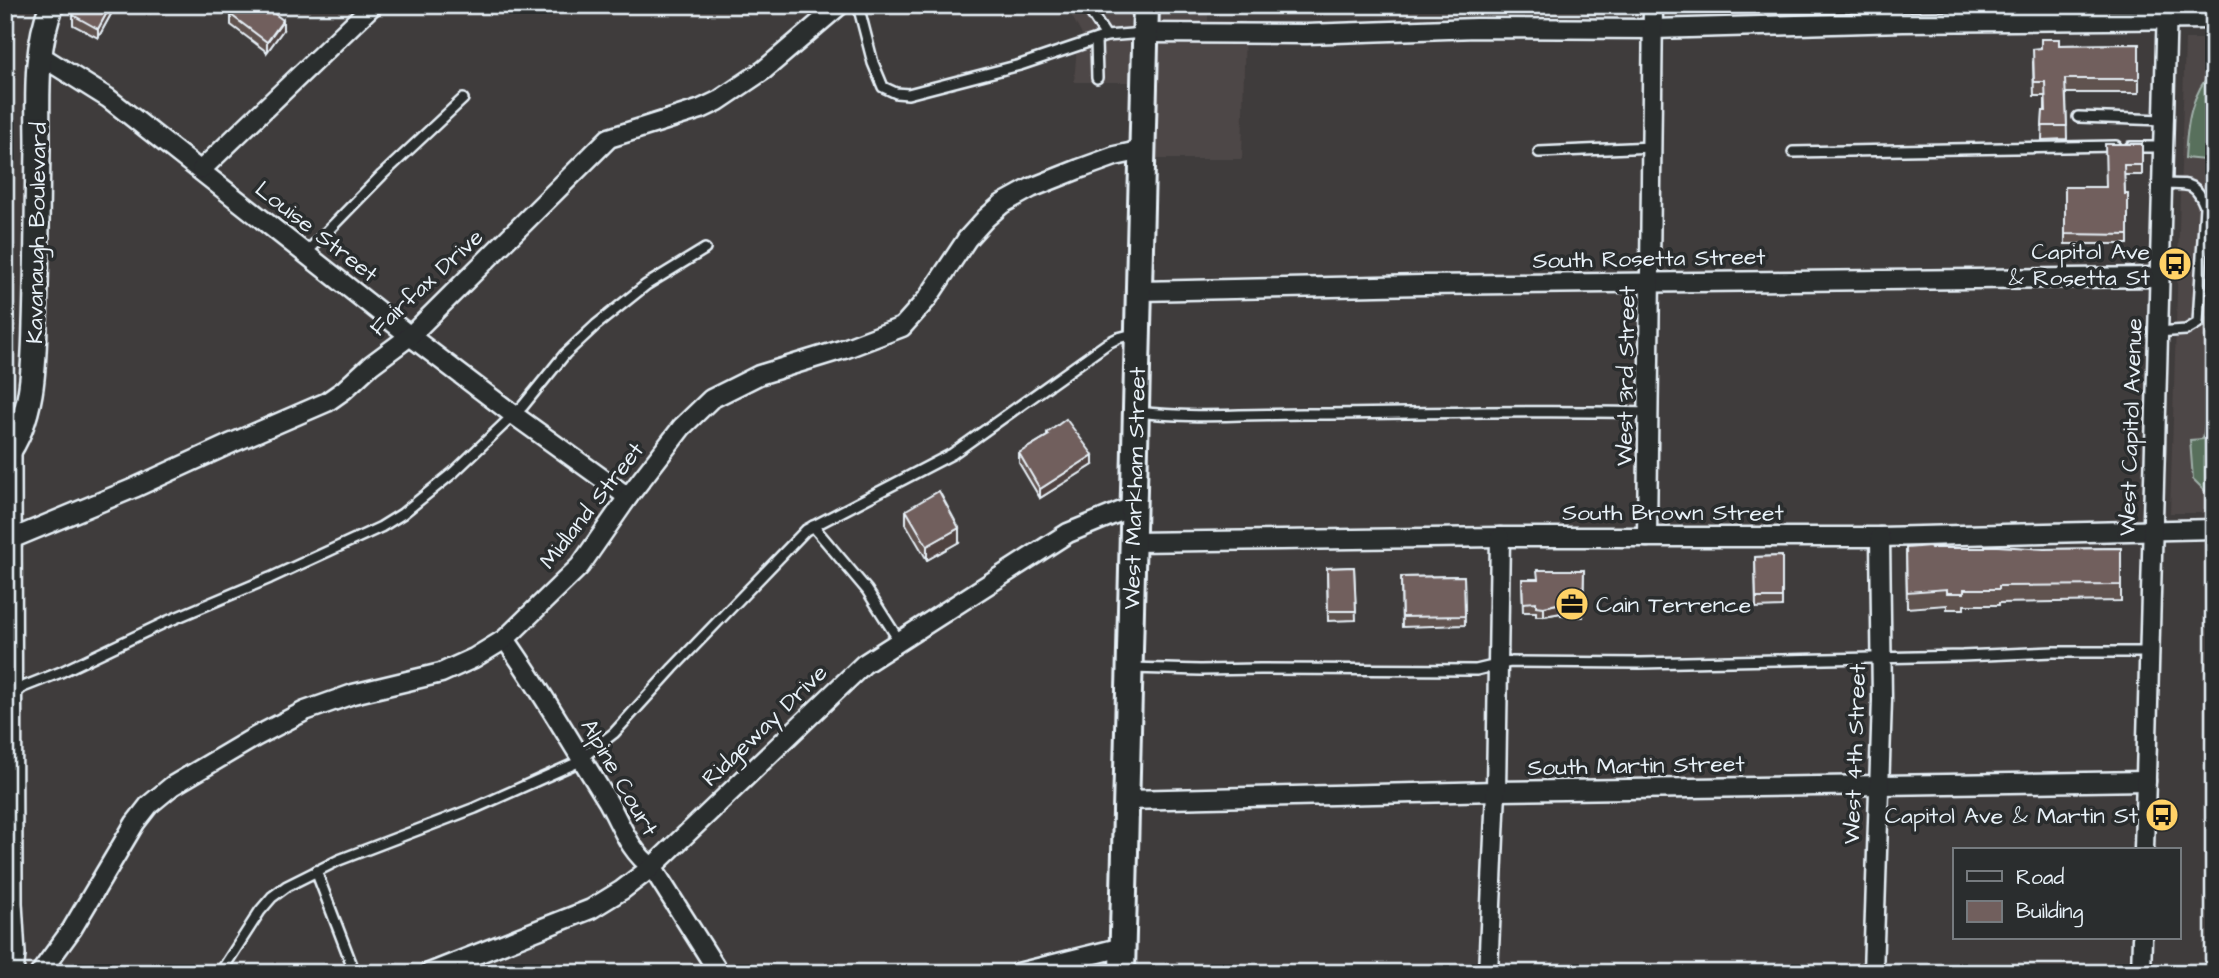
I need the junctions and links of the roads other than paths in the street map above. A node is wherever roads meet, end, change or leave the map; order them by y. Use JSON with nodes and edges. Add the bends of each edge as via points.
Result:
{"nodes":[{"id":1,"x":373,"y":5,"type":"edge"},
{"id":2,"x":840,"y":5,"type":"edge"},
{"id":3,"x":858,"y":5,"type":"edge"},
{"id":4,"x":1086,"y":5,"type":"edge"},
{"id":5,"x":1146,"y":5,"type":"edge"},
{"id":6,"x":1653,"y":5,"type":"edge"},
{"id":7,"x":46,"y":8,"type":"edge"},
{"id":8,"x":2166,"y":13,"type":"edge"},
{"id":9,"x":1903,"y":14,"type":"edge"},
{"id":10,"x":2214,"y":19,"type":"edge"},
{"id":11,"x":1653,"y":29,"type":"junction"},
{"id":12,"x":1145,"y":33,"type":"junction"},
{"id":13,"x":1106,"y":36,"type":"junction"},
{"id":14,"x":1096,"y":40,"type":"junction"},
{"id":15,"x":41,"y":56,"type":"junction"},
{"id":16,"x":1097,"y":78,"type":"dead end"},
{"id":17,"x":463,"y":99,"type":"dead end"},
{"id":18,"x":2078,"y":117,"type":"dead end"},
{"id":19,"x":2164,"y":120,"type":"junction"},
{"id":20,"x":1653,"y":147,"type":"junction"},
{"id":21,"x":2163,"y":147,"type":"junction"},
{"id":22,"x":1143,"y":150,"type":"junction"},
{"id":23,"x":1539,"y":152,"type":"dead end"},
{"id":24,"x":1793,"y":152,"type":"dead end"},
{"id":25,"x":201,"y":170,"type":"junction"},
{"id":26,"x":2162,"y":184,"type":"junction"},
{"id":27,"x":705,"y":249,"type":"dead end"},
{"id":28,"x":306,"y":253,"type":"junction"},
{"id":29,"x":2158,"y":277,"type":"junction"},
{"id":30,"x":1651,"y":283,"type":"junction"},
{"id":31,"x":1140,"y":291,"type":"junction"},
{"id":32,"x":2157,"y":332,"type":"junction"},
{"id":33,"x":1139,"y":333,"type":"junction"},
{"id":34,"x":410,"y":336,"type":"junction"},
{"id":35,"x":1137,"y":412,"type":"junction"},
{"id":36,"x":1649,"y":413,"type":"junction"},
{"id":37,"x":514,"y":415,"type":"junction"},
{"id":38,"x":7,"y":455,"type":"edge"},
{"id":39,"x":628,"y":497,"type":"junction"},
{"id":40,"x":1134,"y":506,"type":"junction"},
{"id":41,"x":813,"y":526,"type":"junction"},
{"id":42,"x":2214,"y":529,"type":"edge"},
{"id":43,"x":2151,"y":531,"type":"junction"},
{"id":44,"x":1500,"y":537,"type":"junction"},
{"id":45,"x":1647,"y":537,"type":"junction"},
{"id":46,"x":1880,"y":537,"type":"junction"},
{"id":47,"x":9,"y":540,"type":"junction"},
{"id":48,"x":1133,"y":542,"type":"junction"},
{"id":49,"x":505,"y":639,"type":"junction"},
{"id":50,"x":900,"y":642,"type":"junction"},
{"id":51,"x":2149,"y":652,"type":"junction"},
{"id":52,"x":1882,"y":658,"type":"junction"},
{"id":53,"x":1498,"y":666,"type":"junction"},
{"id":54,"x":1130,"y":668,"type":"junction"},
{"id":55,"x":8,"y":697,"type":"edge"},
{"id":56,"x":581,"y":759,"type":"junction"},
{"id":57,"x":2146,"y":782,"type":"junction"},
{"id":58,"x":1880,"y":786,"type":"junction"},
{"id":59,"x":1496,"y":791,"type":"junction"},
{"id":60,"x":1127,"y":800,"type":"junction"},
{"id":61,"x":2144,"y":848,"type":"edge"},
{"id":62,"x":652,"y":867,"type":"junction"},
{"id":63,"x":316,"y":871,"type":"junction"},
{"id":64,"x":2142,"y":940,"type":"edge"},
{"id":65,"x":1123,"y":947,"type":"junction"},
{"id":66,"x":10,"y":960,"type":"edge"},
{"id":67,"x":40,"y":973,"type":"edge"},
{"id":68,"x":220,"y":973,"type":"edge"},
{"id":69,"x":355,"y":973,"type":"edge"},
{"id":70,"x":429,"y":973,"type":"edge"},
{"id":71,"x":719,"y":973,"type":"edge"},
{"id":72,"x":1018,"y":973,"type":"edge"},
{"id":73,"x":1122,"y":973,"type":"edge"},
{"id":74,"x":1488,"y":973,"type":"edge"},
{"id":75,"x":1872,"y":973,"type":"edge"},
{"id":76,"x":2141,"y":973,"type":"edge"}],
"edges":[{"from":1,"to":25,"type":"street"},
{"from":2,"to":34,"type":"street","name":"Fairfax Drive","via":[[764,70],[718,101],[609,138]]},
{"from":3,"to":14,"type":"lane","via":[[883,87],[896,93],[967,80]]},
{"from":4,"to":13,"type":"lane"},
{"from":5,"to":12,"type":"main road","name":"West Markham Street"},
{"from":6,"to":11,"type":"street","name":"West 3rd Street"},
{"from":7,"to":15,"type":"street","name":"Kavanaugh Boulevard"},
{"from":8,"to":9,"type":"street"},
{"from":8,"to":10,"type":"street"},
{"from":8,"to":19,"type":"street","name":"West Capitol Avenue"},
{"from":9,"to":11,"type":"street"},
{"from":11,"to":12,"type":"street"},
{"from":11,"to":20,"type":"street","name":"West 3rd Street"},
{"from":12,"to":13,"type":"lane"},
{"from":12,"to":22,"type":"main road","name":"West Markham Street"},
{"from":13,"to":14,"type":"lane"},
{"from":14,"to":16,"type":"lane"},
{"from":15,"to":25,"type":"street","name":"Louise Street","via":[[108,98]]},
{"from":15,"to":38,"type":"street","name":"Kavanaugh Boulevard","via":[[34,368],[27,408]]},
{"from":17,"to":28,"type":"lane"},
{"from":18,"to":19,"type":"lane"},
{"from":19,"to":21,"type":"street","name":"West Capitol Avenue"},
{"from":20,"to":23,"type":"lane"},
{"from":20,"to":30,"type":"street","name":"West 3rd Street"},
{"from":21,"to":24,"type":"lane"},
{"from":21,"to":26,"type":"street","name":"West Capitol Avenue"},
{"from":22,"to":31,"type":"main road","name":"West Markham Street"},
{"from":22,"to":39,"type":"street","name":"Midland Street","via":[[1079,169],[1002,204],[967,240],[902,327],[759,375],[711,399],[682,427]]},
{"from":25,"to":28,"type":"street","name":"Louise Street"},
{"from":26,"to":29,"type":"street","name":"West Capitol Avenue"},
{"from":26,"to":32,"type":"lane","via":[[2193,186],[2205,206],[2198,323],[2186,330]]},
{"from":27,"to":37,"type":"lane","via":[[646,285],[596,325]]},
{"from":28,"to":34,"type":"street","name":"Louise Street"},
{"from":29,"to":30,"type":"street","name":"South Rosetta Street"},
{"from":29,"to":32,"type":"street","name":"West Capitol Avenue"},
{"from":30,"to":31,"type":"street","name":"South Rosetta Street"},
{"from":30,"to":36,"type":"street","name":"West 3rd Street"},
{"from":31,"to":33,"type":"main road","name":"West Markham Street"},
{"from":32,"to":43,"type":"street","name":"West Capitol Avenue"},
{"from":33,"to":35,"type":"main road","name":"West Markham Street"},
{"from":33,"to":41,"type":"lane","via":[[1108,342],[931,467]]},
{"from":34,"to":37,"type":"street","name":"Louise Street"},
{"from":34,"to":47,"type":"street","name":"Fairfax Drive","via":[[327,402]]},
{"from":35,"to":36,"type":"lane","via":[[1235,416]]},
{"from":35,"to":40,"type":"main road","name":"West Markham Street"},
{"from":36,"to":45,"type":"street","name":"West 3rd Street"},
{"from":37,"to":39,"type":"street","name":"Louise Street"},
{"from":37,"to":55,"type":"lane","via":[[454,472],[381,527]]},
{"from":38,"to":47,"type":"street"},
{"from":39,"to":49,"type":"street","name":"Midland Street","via":[[580,566]]},
{"from":40,"to":48,"type":"main road","name":"West Markham Street"},
{"from":40,"to":50,"type":"street","name":"Ridgeway Drive","via":[[1068,533]]},
{"from":41,"to":50,"type":"lane","via":[[867,590]]},
{"from":41,"to":56,"type":"lane","via":[[614,733]]},
{"from":42,"to":43,"type":"street","name":"South Brown Street"},
{"from":43,"to":46,"type":"street","name":"South Brown Street"},
{"from":43,"to":51,"type":"street","name":"West Capitol Avenue"},
{"from":44,"to":45,"type":"street","name":"South Brown Street"},
{"from":44,"to":48,"type":"street","name":"South Brown Street"},
{"from":44,"to":53,"type":"street"},
{"from":45,"to":46,"type":"street","name":"South Brown Street"},
{"from":46,"to":52,"type":"street","name":"West 4th Street"},
{"from":47,"to":55,"type":"street"},
{"from":48,"to":54,"type":"main road","name":"West Markham Street"},
{"from":49,"to":56,"type":"street","name":"Alpine Court"},
{"from":49,"to":67,"type":"street","name":"Midland Street","via":[[441,673],[305,711],[172,786],[135,823]]},
{"from":50,"to":62,"type":"street","name":"Ridgeway Drive","via":[[846,680]]},
{"from":51,"to":52,"type":"lane"},
{"from":51,"to":57,"type":"street","name":"West Capitol Avenue"},
{"from":52,"to":53,"type":"lane","via":[[1510,662]]},
{"from":52,"to":58,"type":"street","name":"West 4th Street"},
{"from":53,"to":54,"type":"lane","via":[[1476,670]]},
{"from":53,"to":59,"type":"street"},
{"from":54,"to":60,"type":"main road","name":"West Markham Street"},
{"from":55,"to":66,"type":"street"},
{"from":56,"to":62,"type":"street","name":"Alpine Court","via":[[634,851]]},
{"from":56,"to":63,"type":"lane","via":[[475,808]]},
{"from":57,"to":58,"type":"street","name":"South Martin Street"},
{"from":57,"to":61,"type":"street","name":"West Capitol Avenue"},
{"from":58,"to":59,"type":"street","name":"South Martin Street"},
{"from":58,"to":75,"type":"street","name":"West 4th Street"},
{"from":59,"to":60,"type":"street","name":"South Martin Street"},
{"from":59,"to":74,"type":"street"},
{"from":60,"to":65,"type":"main road","name":"West Markham Street"},
{"from":62,"to":70,"type":"street","name":"Ridgeway Drive","via":[[591,908]]},
{"from":62,"to":71,"type":"street","name":"Alpine Court"},
{"from":63,"to":68,"type":"lane","via":[[272,897]]},
{"from":63,"to":69,"type":"lane"},
{"from":64,"to":76,"type":"street"},
{"from":65,"to":72,"type":"street"},
{"from":65,"to":73,"type":"main road","name":"West Markham Street"}]}
